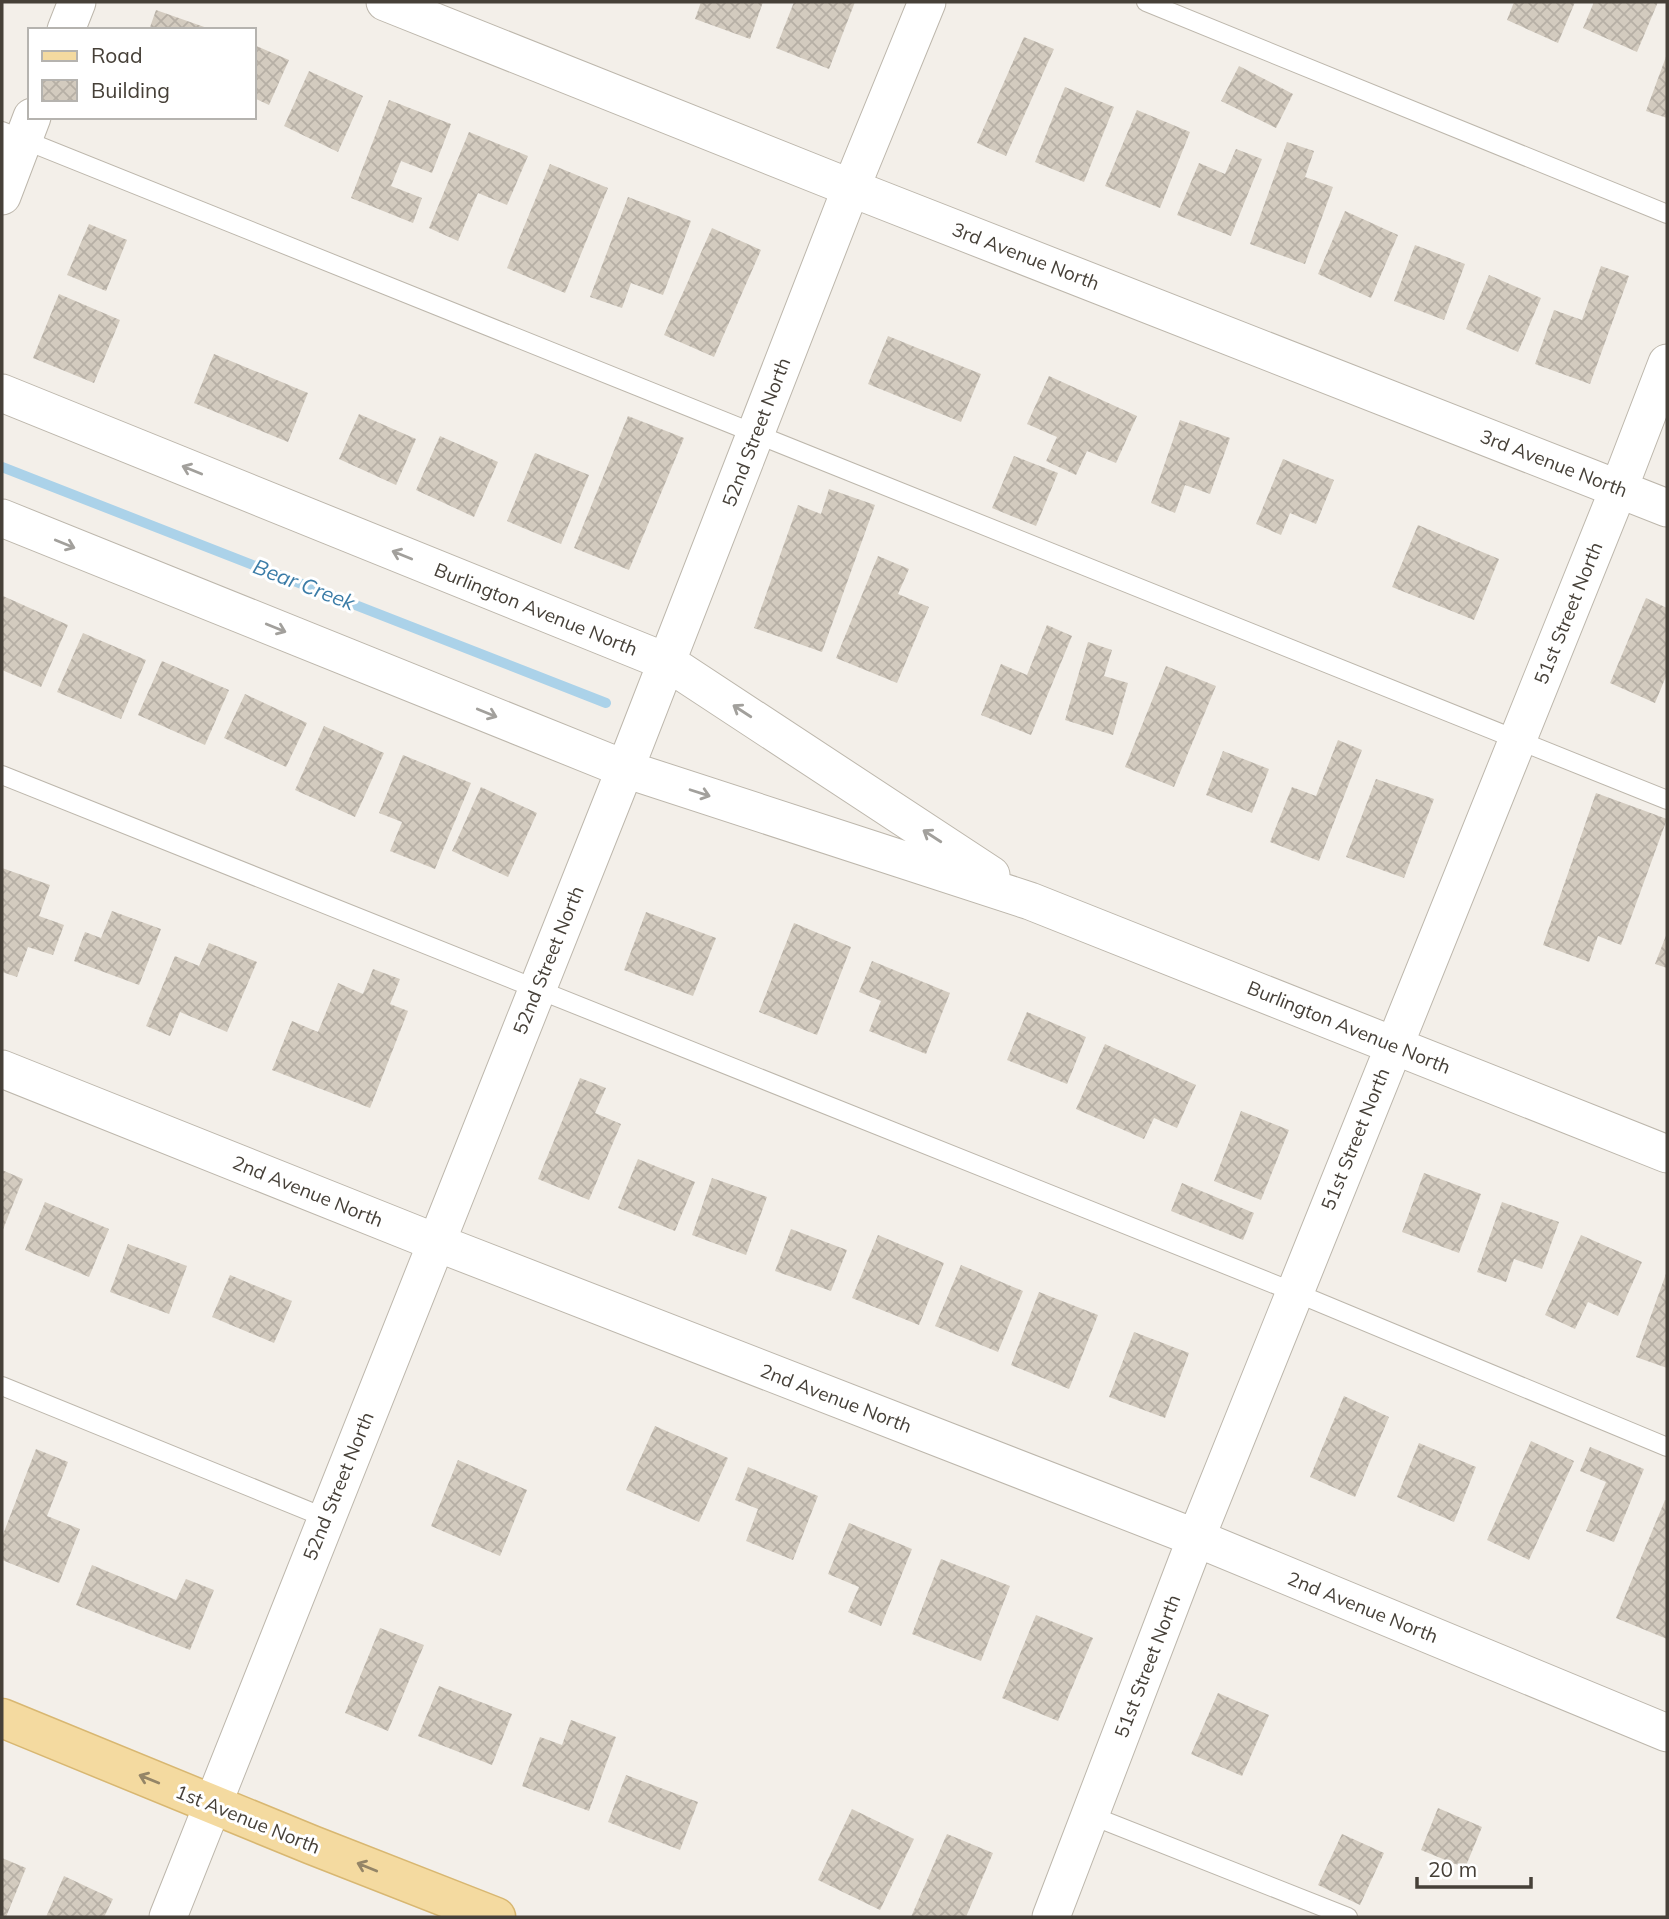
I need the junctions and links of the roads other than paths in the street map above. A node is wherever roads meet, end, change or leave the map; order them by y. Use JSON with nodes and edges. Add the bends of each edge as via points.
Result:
{"nodes":[{"id":1,"x":77,"y":2,"type":"edge"},
{"id":2,"x":385,"y":2,"type":"edge"},
{"id":3,"x":927,"y":2,"type":"edge"},
{"id":4,"x":1146,"y":2,"type":"edge"},
{"id":5,"x":67,"y":28,"type":"edge"},
{"id":6,"x":19,"y":129,"type":"edge"},
{"id":7,"x":851,"y":188,"type":"junction"},
{"id":8,"x":2,"y":196,"type":"edge"},
{"id":9,"x":1667,"y":214,"type":"edge"},
{"id":10,"x":1667,"y":363,"type":"edge"},
{"id":11,"x":2,"y":393,"type":"edge"},
{"id":12,"x":755,"y":434,"type":"junction"},
{"id":13,"x":1619,"y":488,"type":"junction"},
{"id":14,"x":1667,"y":508,"type":"edge"},
{"id":15,"x":2,"y":518,"type":"edge"},
{"id":16,"x":667,"y":662,"type":"junction"},
{"id":17,"x":1517,"y":740,"type":"junction"},
{"id":18,"x":625,"y":769,"type":"junction"},
{"id":19,"x":2,"y":775,"type":"edge"},
{"id":20,"x":1667,"y":800,"type":"edge"},
{"id":21,"x":1030,"y":901,"type":"junction"},
{"id":22,"x":537,"y":988,"type":"junction"},
{"id":23,"x":1393,"y":1045,"type":"junction"},
{"id":24,"x":2,"y":1069,"type":"edge"},
{"id":25,"x":1667,"y":1154,"type":"edge"},
{"id":26,"x":435,"y":1242,"type":"junction"},
{"id":27,"x":1294,"y":1292,"type":"junction"},
{"id":28,"x":2,"y":1386,"type":"edge"},
{"id":29,"x":1667,"y":1447,"type":"edge"},
{"id":30,"x":326,"y":1518,"type":"junction"},
{"id":31,"x":1196,"y":1538,"type":"junction"},
{"id":32,"x":2,"y":1718,"type":"edge"},
{"id":33,"x":1667,"y":1733,"type":"edge"},
{"id":34,"x":212,"y":1805,"type":"junction"},
{"id":35,"x":1090,"y":1815,"type":"junction"},
{"id":36,"x":168,"y":1917,"type":"edge"},
{"id":37,"x":496,"y":1917,"type":"edge"},
{"id":38,"x":1051,"y":1917,"type":"edge"},
{"id":39,"x":1348,"y":1917,"type":"edge"}],
"edges":[{"from":1,"to":5,"type":"street"},
{"from":2,"to":7,"type":"street","name":"3rd Avenue North"},
{"from":3,"to":7,"type":"street","name":"52nd Street North"},
{"from":4,"to":9,"type":"lane"},
{"from":6,"to":8,"type":"street"},
{"from":6,"to":12,"type":"lane"},
{"from":7,"to":12,"type":"street","name":"52nd Street North"},
{"from":7,"to":13,"type":"street","name":"3rd Avenue North"},
{"from":10,"to":13,"type":"street","name":"51st Street North"},
{"from":16,"to":11,"type":"street","name":"Burlington Avenue North","one_way":true},
{"from":12,"to":16,"type":"street","name":"52nd Street North"},
{"from":12,"to":17,"type":"lane"},
{"from":13,"to":14,"type":"street","name":"3rd Avenue North"},
{"from":13,"to":17,"type":"street","name":"51st Street North"},
{"from":15,"to":18,"type":"street","name":"Burlington Avenue North","one_way":true},
{"from":16,"to":18,"type":"street","name":"52nd Street North"},
{"from":21,"to":16,"type":"street","name":"Burlington Avenue North","one_way":true},
{"from":17,"to":20,"type":"lane"},
{"from":17,"to":23,"type":"street","name":"51st Street North"},
{"from":18,"to":21,"type":"street","name":"Burlington Avenue North","one_way":true},
{"from":18,"to":22,"type":"street","name":"52nd Street North"},
{"from":19,"to":22,"type":"lane"},
{"from":21,"to":23,"type":"street","name":"Burlington Avenue North"},
{"from":22,"to":26,"type":"street","name":"52nd Street North"},
{"from":22,"to":27,"type":"lane"},
{"from":23,"to":25,"type":"street","name":"Burlington Avenue North"},
{"from":23,"to":27,"type":"street","name":"51st Street North"},
{"from":24,"to":26,"type":"street","name":"2nd Avenue North"},
{"from":26,"to":30,"type":"street","name":"52nd Street North"},
{"from":26,"to":31,"type":"street","name":"2nd Avenue North"},
{"from":27,"to":29,"type":"lane"},
{"from":27,"to":31,"type":"street","name":"51st Street North"},
{"from":28,"to":30,"type":"lane"},
{"from":30,"to":34,"type":"street","name":"52nd Street North"},
{"from":31,"to":33,"type":"street","name":"2nd Avenue North"},
{"from":31,"to":35,"type":"street","name":"51st Street North"},
{"from":34,"to":32,"type":"main road","name":"1st Avenue North","one_way":true},
{"from":34,"to":36,"type":"street","name":"52nd Street North"},
{"from":37,"to":34,"type":"main road","name":"1st Avenue North","one_way":true},
{"from":35,"to":38,"type":"street","name":"51st Street North"},
{"from":35,"to":39,"type":"lane"}]}
